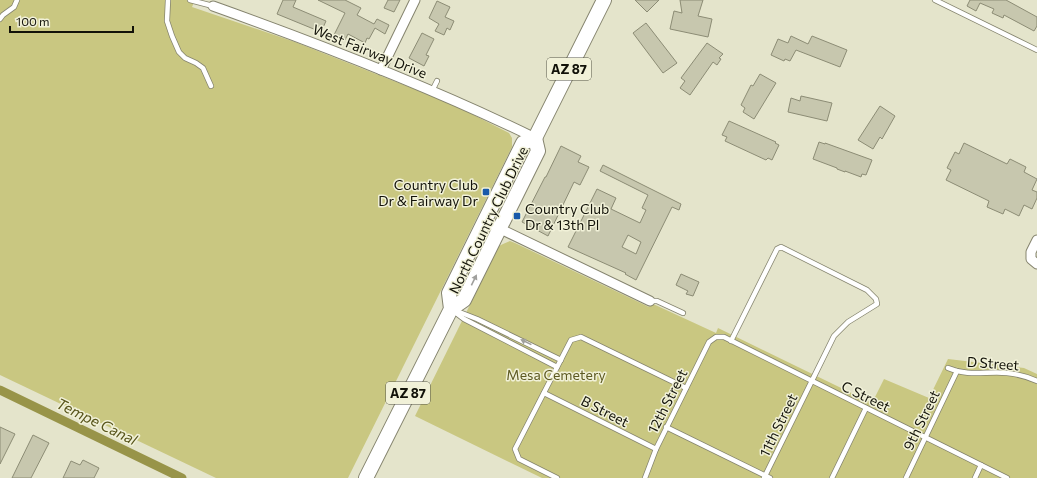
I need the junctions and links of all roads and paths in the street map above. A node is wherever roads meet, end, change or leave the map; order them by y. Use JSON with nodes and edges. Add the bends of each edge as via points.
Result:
{"nodes":[{"id":1,"x":17,"y":0,"type":"edge"},
{"id":2,"x":168,"y":0,"type":"edge"},
{"id":3,"x":190,"y":0,"type":"edge"},
{"id":4,"x":415,"y":0,"type":"edge"},
{"id":5,"x":604,"y":0,"type":"edge"},
{"id":6,"x":935,"y":0,"type":"edge"},
{"id":7,"x":212,"y":6,"type":"joint"},
{"id":8,"x":0,"y":19,"type":"edge"},
{"id":9,"x":1037,"y":50,"type":"edge"},
{"id":10,"x":381,"y":70,"type":"junction"},
{"id":11,"x":437,"y":81,"type":"dead end"},
{"id":12,"x":211,"y":86,"type":"dead end"},
{"id":13,"x":432,"y":91,"type":"junction"},
{"id":14,"x":535,"y":138,"type":"junction"},
{"id":15,"x":484,"y":221,"type":"junction"},
{"id":16,"x":500,"y":228,"type":"junction"},
{"id":17,"x":1037,"y":240,"type":"edge"},
{"id":18,"x":1034,"y":262,"type":"edge"},
{"id":19,"x":650,"y":301,"type":"joint"},
{"id":20,"x":451,"y":309,"type":"junction"},
{"id":21,"x":683,"y":313,"type":"dead end"},
{"id":22,"x":716,"y":337,"type":"joint"},
{"id":23,"x":731,"y":341,"type":"junction"},
{"id":24,"x":560,"y":360,"type":"junction"},
{"id":25,"x":557,"y":366,"type":"junction"},
{"id":26,"x":948,"y":368,"type":"dead end"},
{"id":27,"x":957,"y":371,"type":"junction"},
{"id":28,"x":811,"y":381,"type":"junction"},
{"id":29,"x":1037,"y":381,"type":"edge"},
{"id":30,"x":686,"y":388,"type":"junction"},
{"id":31,"x":544,"y":393,"type":"junction"},
{"id":32,"x":866,"y":408,"type":"junction"},
{"id":33,"x":666,"y":427,"type":"junction"},
{"id":34,"x":926,"y":438,"type":"junction"},
{"id":35,"x":656,"y":449,"type":"junction"},
{"id":36,"x":981,"y":465,"type":"junction"},
{"id":37,"x":766,"y":477,"type":"edge"},
{"id":38,"x":366,"y":478,"type":"edge"},
{"id":39,"x":557,"y":478,"type":"edge"},
{"id":40,"x":644,"y":478,"type":"edge"},
{"id":41,"x":832,"y":478,"type":"edge"},
{"id":42,"x":906,"y":478,"type":"edge"},
{"id":43,"x":975,"y":478,"type":"edge"},
{"id":44,"x":1007,"y":478,"type":"edge"}],
"edges":[{"from":1,"to":8,"type":"lane","via":[[14,7]]},
{"from":2,"to":12,"type":"lane","via":[[167,21],[179,52],[203,68]]},
{"from":3,"to":7,"type":"lane","name":"West Fairway Drive"},
{"from":4,"to":10,"type":"street"},
{"from":5,"to":14,"type":"main road","name":"North Country Club Drive","number":"AZ 87"},
{"from":6,"to":9,"type":"lane"},
{"from":7,"to":10,"type":"street","name":"West Fairway Drive"},
{"from":10,"to":13,"type":"street","name":"West Fairway Drive"},
{"from":11,"to":13,"type":"lane"},
{"from":13,"to":14,"type":"street","name":"West Fairway Drive"},
{"from":14,"to":15,"type":"main road","name":"North Country Club Drive","number":"AZ 87","via":[[523,143]]},
{"from":14,"to":16,"type":"main road","name":"North Country Club Drive","number":"AZ 87","via":[[538,151]]},
{"from":15,"to":16,"type":"street"},
{"from":15,"to":20,"type":"main road","name":"North Country Club Drive","number":"AZ 87","via":[[449,293]]},
{"from":16,"to":19,"type":"street"},
{"from":20,"to":16,"type":"main road","name":"North Country Club Drive","number":"AZ 87","one_way":true,"via":[[464,300]]},
{"from":17,"to":18,"type":"street","via":[[1031,252]]},
{"from":19,"to":21,"type":"lane","via":[[657,301]]},
{"from":24,"to":20,"type":"lane","one_way":true,"via":[[477,318]]},
{"from":20,"to":25,"type":"lane","via":[[464,319]]},
{"from":20,"to":38,"type":"main road","name":"North Country Club Drive","number":"AZ 87"},
{"from":22,"to":23,"type":"lane","name":"C Street","via":[[724,337]]},
{"from":22,"to":30,"type":"lane","name":"12th Street","via":[[709,342]]},
{"from":23,"to":28,"type":"lane","name":"C Street"},
{"from":23,"to":28,"type":"lane","name":"11th Street","via":[[777,249],[786,248],[867,290],[876,299],[877,304],[838,330]]},
{"from":24,"to":25,"type":"lane"},
{"from":24,"to":30,"type":"lane","via":[[571,340],[581,337]]},
{"from":25,"to":31,"type":"lane"},
{"from":26,"to":27,"type":"lane","name":"D Street"},
{"from":27,"to":29,"type":"lane","name":"D Street","via":[[979,374],[1006,373]]},
{"from":27,"to":34,"type":"lane","name":"9th Street"},
{"from":28,"to":32,"type":"lane","name":"C Street"},
{"from":28,"to":37,"type":"lane","name":"11th Street"},
{"from":30,"to":33,"type":"lane","name":"12th Street"},
{"from":31,"to":35,"type":"lane","name":"B Street"},
{"from":31,"to":39,"type":"lane","via":[[515,449],[519,459]]},
{"from":32,"to":34,"type":"lane","name":"C Street"},
{"from":32,"to":41,"type":"lane"},
{"from":33,"to":35,"type":"lane","name":"12th Street"},
{"from":33,"to":37,"type":"lane"},
{"from":34,"to":36,"type":"lane","name":"C Street"},
{"from":34,"to":42,"type":"lane","name":"9th Street"},
{"from":35,"to":40,"type":"lane","name":"12th Street"},
{"from":36,"to":43,"type":"lane"},
{"from":36,"to":44,"type":"lane","name":"C Street"}]}
